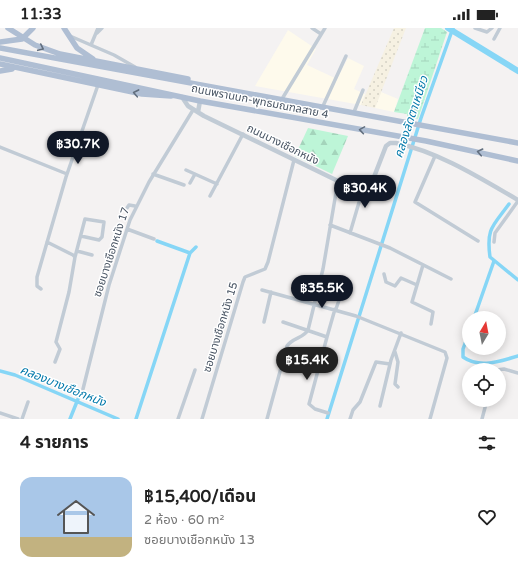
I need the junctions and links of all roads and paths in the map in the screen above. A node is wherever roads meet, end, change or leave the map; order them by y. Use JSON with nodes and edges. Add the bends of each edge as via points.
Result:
{"nodes":[{"id":1,"x":8,"y":28,"type":"edge"},
{"id":2,"x":33,"y":28,"type":"edge"},
{"id":3,"x":64,"y":28,"type":"edge"},
{"id":4,"x":98,"y":28,"type":"edge"},
{"id":5,"x":102,"y":28,"type":"edge"},
{"id":6,"x":312,"y":28,"type":"edge"},
{"id":7,"x":325,"y":28,"type":"edge"},
{"id":8,"x":475,"y":28,"type":"edge"},
{"id":9,"x":492,"y":28,"type":"edge"},
{"id":10,"x":500,"y":28,"type":"edge"},
{"id":11,"x":97,"y":33,"type":"junction"},
{"id":12,"x":321,"y":34,"type":"junction"},
{"id":13,"x":69,"y":36,"type":"junction"},
{"id":14,"x":494,"y":38,"type":"dead end"},
{"id":15,"x":0,"y":42,"type":"edge"},
{"id":16,"x":91,"y":45,"type":"junction"},
{"id":17,"x":0,"y":48,"type":"edge"},
{"id":18,"x":114,"y":55,"type":"junction"},
{"id":19,"x":346,"y":56,"type":"dead end"},
{"id":20,"x":0,"y":58,"type":"edge"},
{"id":21,"x":103,"y":63,"type":"junction"},
{"id":22,"x":0,"y":64,"type":"edge"},
{"id":23,"x":113,"y":65,"type":"junction"},
{"id":24,"x":23,"y":69,"type":"junction"},
{"id":25,"x":138,"y":69,"type":"junction"},
{"id":26,"x":0,"y":70,"type":"edge"},
{"id":27,"x":98,"y":85,"type":"junction"},
{"id":28,"x":225,"y":90,"type":"junction"},
{"id":29,"x":363,"y":90,"type":"dead end"},
{"id":30,"x":175,"y":96,"type":"junction"},
{"id":31,"x":182,"y":97,"type":"junction"},
{"id":32,"x":282,"y":99,"type":"junction"},
{"id":33,"x":200,"y":101,"type":"junction"},
{"id":34,"x":323,"y":106,"type":"junction"},
{"id":35,"x":193,"y":110,"type":"junction"},
{"id":36,"x":198,"y":112,"type":"junction"},
{"id":37,"x":354,"y":112,"type":"junction"},
{"id":38,"x":243,"y":134,"type":"junction"},
{"id":39,"x":518,"y":143,"type":"edge"},
{"id":40,"x":0,"y":147,"type":"edge"},
{"id":41,"x":435,"y":156,"type":"junction"},
{"id":42,"x":294,"y":160,"type":"junction"},
{"id":43,"x":518,"y":161,"type":"edge"},
{"id":44,"x":186,"y":170,"type":"dead end"},
{"id":45,"x":67,"y":174,"type":"junction"},
{"id":46,"x":153,"y":174,"type":"junction"},
{"id":47,"x":195,"y":174,"type":"junction"},
{"id":48,"x":338,"y":181,"type":"junction"},
{"id":49,"x":365,"y":182,"type":"junction"},
{"id":50,"x":190,"y":183,"type":"dead end"},
{"id":51,"x":217,"y":184,"type":"junction"},
{"id":52,"x":184,"y":185,"type":"dead end"},
{"id":53,"x":210,"y":196,"type":"dead end"},
{"id":54,"x":518,"y":201,"type":"edge"},
{"id":55,"x":136,"y":206,"type":"junction"},
{"id":56,"x":126,"y":208,"type":"dead end"},
{"id":57,"x":330,"y":225,"type":"junction"},
{"id":58,"x":127,"y":229,"type":"junction"},
{"id":59,"x":350,"y":233,"type":"junction"},
{"id":60,"x":81,"y":236,"type":"junction"},
{"id":61,"x":154,"y":239,"type":"dead end"},
{"id":62,"x":478,"y":241,"type":"dead end"},
{"id":63,"x":47,"y":242,"type":"junction"},
{"id":64,"x":494,"y":242,"type":"dead end"},
{"id":65,"x":77,"y":251,"type":"junction"},
{"id":66,"x":92,"y":255,"type":"dead end"},
{"id":67,"x":75,"y":257,"type":"junction"},
{"id":68,"x":423,"y":265,"type":"junction"},
{"id":69,"x":384,"y":274,"type":"dead end"},
{"id":70,"x":451,"y":279,"type":"dead end"},
{"id":71,"x":346,"y":280,"type":"dead end"},
{"id":72,"x":417,"y":285,"type":"junction"},
{"id":73,"x":41,"y":289,"type":"dead end"},
{"id":74,"x":262,"y":290,"type":"dead end"},
{"id":75,"x":271,"y":292,"type":"junction"},
{"id":76,"x":316,"y":304,"type":"junction"},
{"id":77,"x":336,"y":309,"type":"junction"},
{"id":78,"x":264,"y":322,"type":"dead end"},
{"id":79,"x":283,"y":322,"type":"dead end"},
{"id":80,"x":431,"y":324,"type":"dead end"},
{"id":81,"x":308,"y":330,"type":"junction"},
{"id":82,"x":401,"y":334,"type":"junction"},
{"id":83,"x":327,"y":337,"type":"junction"},
{"id":84,"x":395,"y":352,"type":"junction"},
{"id":85,"x":55,"y":362,"type":"dead end"},
{"id":86,"x":390,"y":364,"type":"junction"},
{"id":87,"x":195,"y":370,"type":"dead end"},
{"id":88,"x":506,"y":370,"type":"edge"},
{"id":89,"x":518,"y":373,"type":"edge"},
{"id":90,"x":398,"y":387,"type":"dead end"},
{"id":91,"x":83,"y":389,"type":"dead end"},
{"id":92,"x":28,"y":402,"type":"dead end"},
{"id":93,"x":380,"y":406,"type":"dead end"},
{"id":94,"x":485,"y":407,"type":"edge"},
{"id":95,"x":2,"y":413,"type":"edge"},
{"id":96,"x":328,"y":413,"type":"dead end"},
{"id":97,"x":2,"y":419,"type":"edge"},
{"id":98,"x":18,"y":419,"type":"edge"},
{"id":99,"x":22,"y":419,"type":"edge"},
{"id":100,"x":178,"y":419,"type":"edge"},
{"id":101,"x":202,"y":419,"type":"edge"},
{"id":102,"x":267,"y":419,"type":"edge"},
{"id":103,"x":350,"y":419,"type":"edge"},
{"id":104,"x":430,"y":419,"type":"edge"},
{"id":105,"x":482,"y":419,"type":"edge"}],
"edges":[{"from":1,"to":21,"type":"main road","one_way":true,"via":[[47,50]]},
{"from":2,"to":15,"type":"main road","bridge":true,"via":[[22,39]]},
{"from":3,"to":13,"type":"main road"},
{"from":4,"to":11,"type":"street"},
{"from":5,"to":11,"type":"street"},
{"from":6,"to":12,"type":"street"},
{"from":7,"to":12,"type":"street"},
{"from":8,"to":9,"type":"street","via":[[487,32]]},
{"from":10,"to":14,"type":"street"},
{"from":11,"to":16,"type":"street"},
{"from":12,"to":32,"type":"street"},
{"from":13,"to":16,"type":"street"},
{"from":13,"to":21,"type":"main road","via":[[83,52]]},
{"from":16,"to":18,"type":"street"},
{"from":17,"to":28,"type":"main road","name":"ถนนพรานนก-พุทธมณฑลสาย 4"},
{"from":18,"to":23,"type":"street"},
{"from":18,"to":25,"type":"street"},
{"from":19,"to":34,"type":"street"},
{"from":20,"to":30,"type":"main road","name":"ถนนพรานนก-พุทธมณฑลสาย 4"},
{"from":21,"to":23,"type":"main road"},
{"from":22,"to":24,"type":"main road"},
{"from":23,"to":25,"type":"main road"},
{"from":24,"to":26,"type":"main road"},
{"from":24,"to":27,"type":"main road"},
{"from":25,"to":28,"type":"main road","via":[[193,80]]},
{"from":30,"to":27,"type":"main road","one_way":true,"via":[[151,96]]},
{"from":27,"to":45,"type":"street"},
{"from":28,"to":32,"type":"main road","name":"ถนนพรานนก-พุทธมณฑลสาย 4"},
{"from":29,"to":37,"type":"street"},
{"from":30,"to":31,"type":"main road","name":"ถนนพรานนก-พุทธมณฑลสาย 4"},
{"from":31,"to":33,"type":"main road","name":"ถนนพรานนก-พุทธมณฑลสาย 4"},
{"from":31,"to":35,"type":"street","name":"ถนนบางเชือกหนัง"},
{"from":32,"to":34,"type":"main road","name":"ถนนพรานนก-พุทธมณฑลสาย 4"},
{"from":33,"to":36,"type":"street"},
{"from":43,"to":33,"type":"main road","name":"ถนนพรานนก-พุทธมณฑลสาย 4","one_way":true,"via":[[400,136]]},
{"from":34,"to":37,"type":"main road","name":"ถนนพรานนก-พุทธมณฑลสาย 4"},
{"from":35,"to":36,"type":"street","name":"ถนนบางเชือกหนัง"},
{"from":35,"to":46,"type":"street","name":"ซอยบางเชือกหนัง 17"},
{"from":36,"to":38,"type":"street","name":"ถนนบางเชือกหนัง"},
{"from":37,"to":39,"type":"main road","name":"ถนนพรานนก-พุทธมณฑลสาย 4"},
{"from":38,"to":42,"type":"street","name":"ถนนบางเชือกหนัง"},
{"from":38,"to":51,"type":"street"},
{"from":40,"to":45,"type":"street"},
{"from":41,"to":49,"type":"street","via":[[415,148],[390,143],[386,146],[376,174]]},
{"from":41,"to":54,"type":"street"},
{"from":41,"to":62,"type":"street","via":[[416,202]]},
{"from":42,"to":48,"type":"street","name":"ถนนบางเชือกหนัง"},
{"from":42,"to":101,"type":"street","name":"ซอยบางเชือกหนัง 15","via":[[268,262],[265,269],[245,277],[242,282]]},
{"from":44,"to":47,"type":"street"},
{"from":45,"to":63,"type":"street"},
{"from":46,"to":52,"type":"street"},
{"from":46,"to":55,"type":"street","name":"ซอยบางเชือกหนัง 17"},
{"from":47,"to":50,"type":"street"},
{"from":47,"to":51,"type":"street"},
{"from":48,"to":49,"type":"street","name":"ถนนบางเชือกหนัง"},
{"from":48,"to":57,"type":"street"},
{"from":49,"to":59,"type":"street"},
{"from":51,"to":53,"type":"street"},
{"from":54,"to":64,"type":"street","via":[[495,233]]},
{"from":55,"to":56,"type":"street","via":[[129,205]]},
{"from":55,"to":58,"type":"street","name":"ซอยบางเชือกหนัง 17"},
{"from":57,"to":59,"type":"street"},
{"from":57,"to":76,"type":"street"},
{"from":58,"to":61,"type":"street"},
{"from":58,"to":91,"type":"street","name":"ซอยบางเชือกหนัง 17","via":[[109,285]]},
{"from":59,"to":68,"type":"street","via":[[384,245]]},
{"from":60,"to":60,"type":"street","via":[[99,240],[104,222],[86,219]]},
{"from":60,"to":65,"type":"street"},
{"from":63,"to":67,"type":"street"},
{"from":63,"to":73,"type":"street","via":[[37,279],[37,286]]},
{"from":65,"to":66,"type":"street"},
{"from":65,"to":67,"type":"street"},
{"from":67,"to":85,"type":"street","via":[[56,342],[60,349]]},
{"from":68,"to":70,"type":"street"},
{"from":68,"to":72,"type":"street"},
{"from":69,"to":72,"type":"street","via":[[386,282],[395,286],[401,278]]},
{"from":71,"to":77,"type":"street"},
{"from":72,"to":80,"type":"street","via":[[412,302],[433,312]]},
{"from":74,"to":75,"type":"street"},
{"from":75,"to":76,"type":"street"},
{"from":75,"to":78,"type":"street"},
{"from":76,"to":77,"type":"street"},
{"from":76,"to":81,"type":"street"},
{"from":77,"to":82,"type":"street"},
{"from":77,"to":83,"type":"street"},
{"from":79,"to":81,"type":"street"},
{"from":81,"to":83,"type":"street"},
{"from":81,"to":102,"type":"street","via":[[306,334],[290,341],[286,346]]},
{"from":82,"to":84,"type":"street"},
{"from":82,"to":104,"type":"street","via":[[447,354]]},
{"from":83,"to":96,"type":"street","via":[[309,404]]},
{"from":84,"to":86,"type":"street"},
{"from":84,"to":90,"type":"street","via":[[398,362],[395,384]]},
{"from":86,"to":93,"type":"street"},
{"from":86,"to":103,"type":"street","via":[[376,362],[360,402]]},
{"from":87,"to":100,"type":"street"},
{"from":88,"to":89,"type":"street"},
{"from":92,"to":99,"type":"street"},
{"from":94,"to":105,"type":"street"},
{"from":95,"to":97,"type":"street"},
{"from":95,"to":98,"type":"street"}]}
